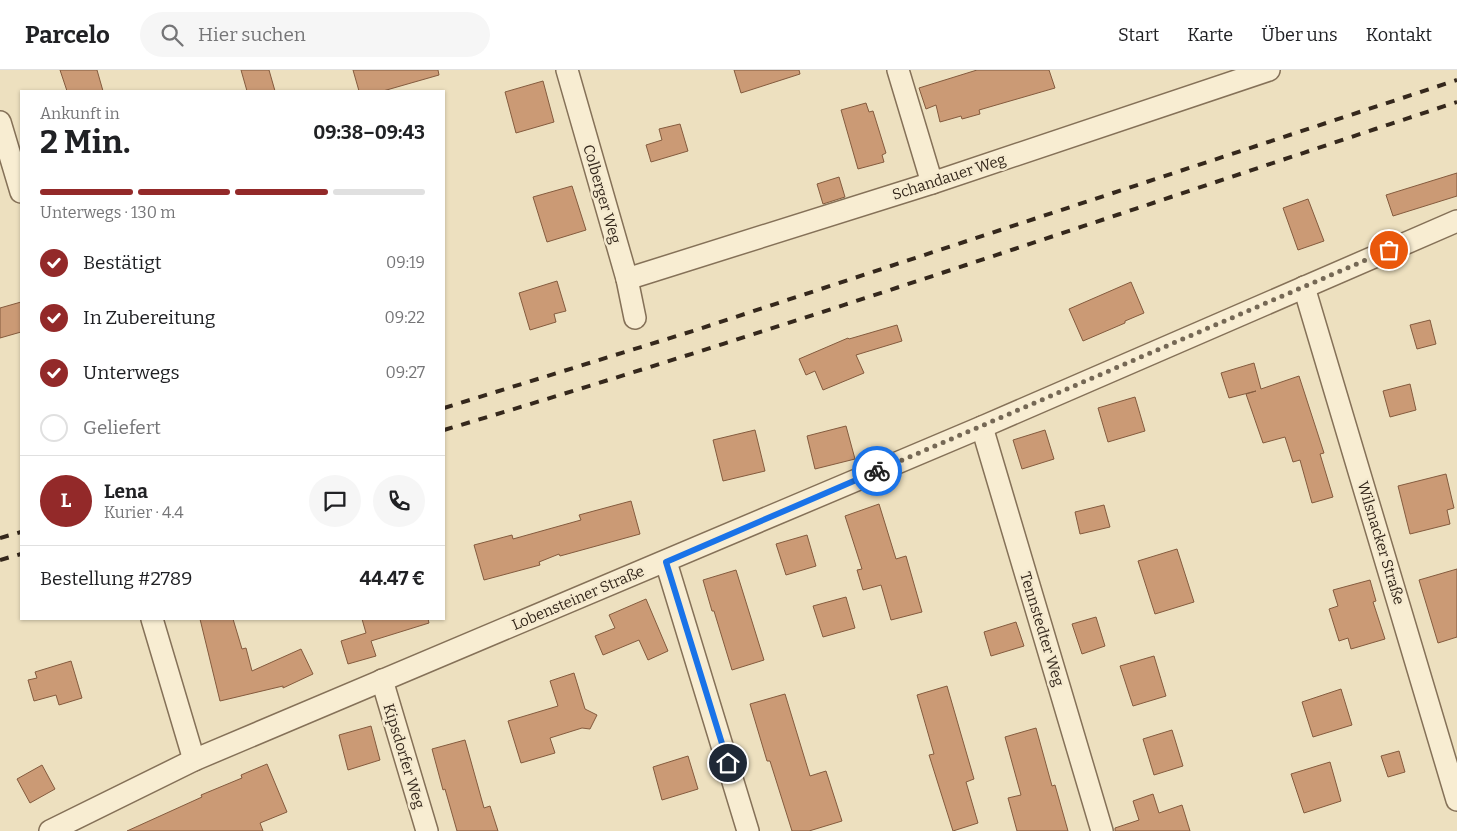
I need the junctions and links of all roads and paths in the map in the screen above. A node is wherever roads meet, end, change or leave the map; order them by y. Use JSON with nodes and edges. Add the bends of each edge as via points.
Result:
{"nodes":[{"id":1,"x":567,"y":70,"type":"edge"},
{"id":2,"x":898,"y":70,"type":"edge"},
{"id":3,"x":1267,"y":70,"type":"edge"},
{"id":4,"x":0,"y":122,"type":"edge"},
{"id":5,"x":932,"y":183,"type":"junction"},
{"id":6,"x":20,"y":189,"type":"edge"},
{"id":7,"x":1457,"y":221,"type":"edge"},
{"id":8,"x":627,"y":279,"type":"junction"},
{"id":9,"x":1304,"y":287,"type":"junction"},
{"id":10,"x":635,"y":318,"type":"dead end"},
{"id":11,"x":982,"y":427,"type":"junction"},
{"id":12,"x":666,"y":562,"type":"junction"},
{"id":13,"x":152,"y":620,"type":"edge"},
{"id":14,"x":382,"y":680,"type":"junction"},
{"id":15,"x":194,"y":760,"type":"junction"},
{"id":16,"x":1457,"y":800,"type":"edge"},
{"id":17,"x":50,"y":831,"type":"edge"},
{"id":18,"x":427,"y":831,"type":"edge"},
{"id":19,"x":748,"y":831,"type":"edge"},
{"id":20,"x":1102,"y":831,"type":"edge"}],
"edges":[{"from":1,"to":8,"type":"street","name":"Colberger Weg"},
{"from":2,"to":5,"type":"street"},
{"from":3,"to":5,"type":"street","name":"Schandauer Weg"},
{"from":4,"to":6,"type":"street"},
{"from":5,"to":8,"type":"street","name":"Schandauer Weg"},
{"from":7,"to":9,"type":"street","name":"Lobensteiner Straße"},
{"from":8,"to":10,"type":"street","name":"Colberger Weg"},
{"from":9,"to":11,"type":"street","name":"Lobensteiner Straße"},
{"from":9,"to":16,"type":"street","name":"Wilsnacker Straße"},
{"from":11,"to":12,"type":"street","name":"Lobensteiner Straße"},
{"from":11,"to":20,"type":"street","name":"Tennstedter Weg"},
{"from":12,"to":14,"type":"street","name":"Lobensteiner Straße"},
{"from":12,"to":19,"type":"street"},
{"from":13,"to":15,"type":"street"},
{"from":14,"to":15,"type":"street","name":"Lobensteiner Straße"},
{"from":14,"to":18,"type":"street","name":"Kipsdorfer Weg"},
{"from":15,"to":17,"type":"street","name":"Lobensteiner Straße"}]}
